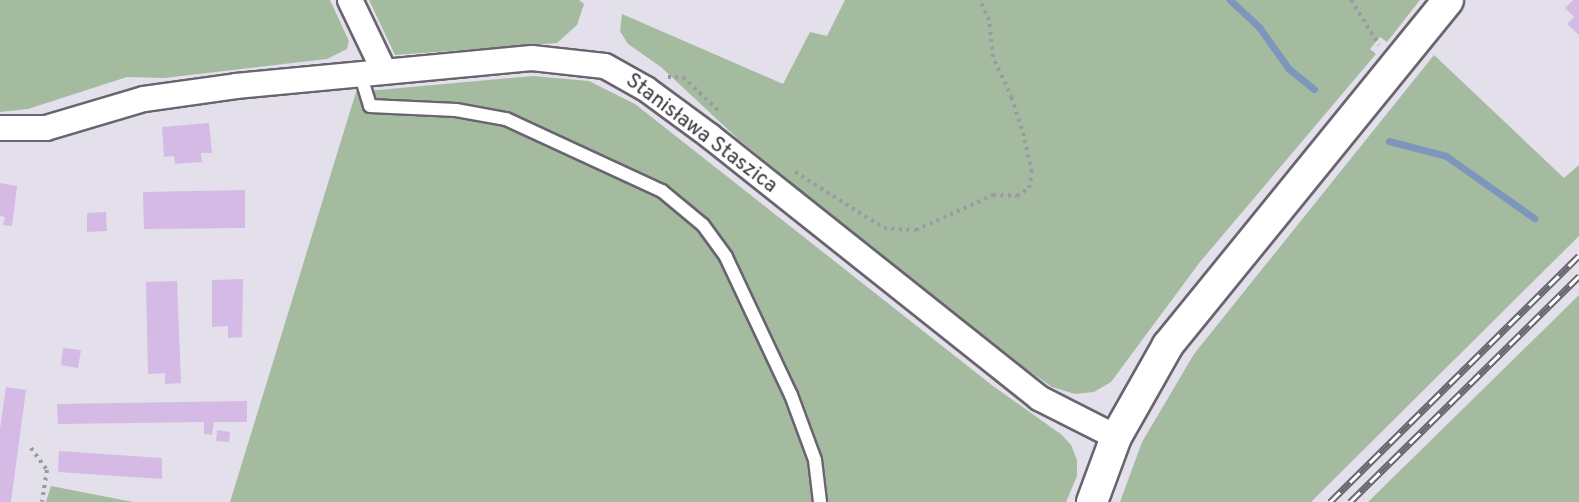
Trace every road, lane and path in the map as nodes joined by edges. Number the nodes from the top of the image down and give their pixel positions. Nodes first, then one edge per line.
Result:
1 (350, 0) edge
2 (980, 0) edge
3 (1351, 0) edge
4 (1448, 0) edge
5 (1391, 56) junction
6 (384, 71) junction
7 (360, 73) junction
8 (664, 76) dead end
9 (724, 116) dead end
10 (0, 128) edge
11 (792, 170) dead end
12 (1116, 437) junction
13 (31, 448) dead end
14 (42, 502) edge
15 (820, 502) edge
16 (1092, 502) edge

1 - 6 street
2 - 11 path
3 - 5 path
4 - 5 street
5 - 12 street
6 - 7 street, Stanisława Staszica
6 - 12 street, Stanisława Staszica
7 - 10 street, Stanisława Staszica
7 - 15 lane
8 - 9 path
12 - 16 street
13 - 14 path

